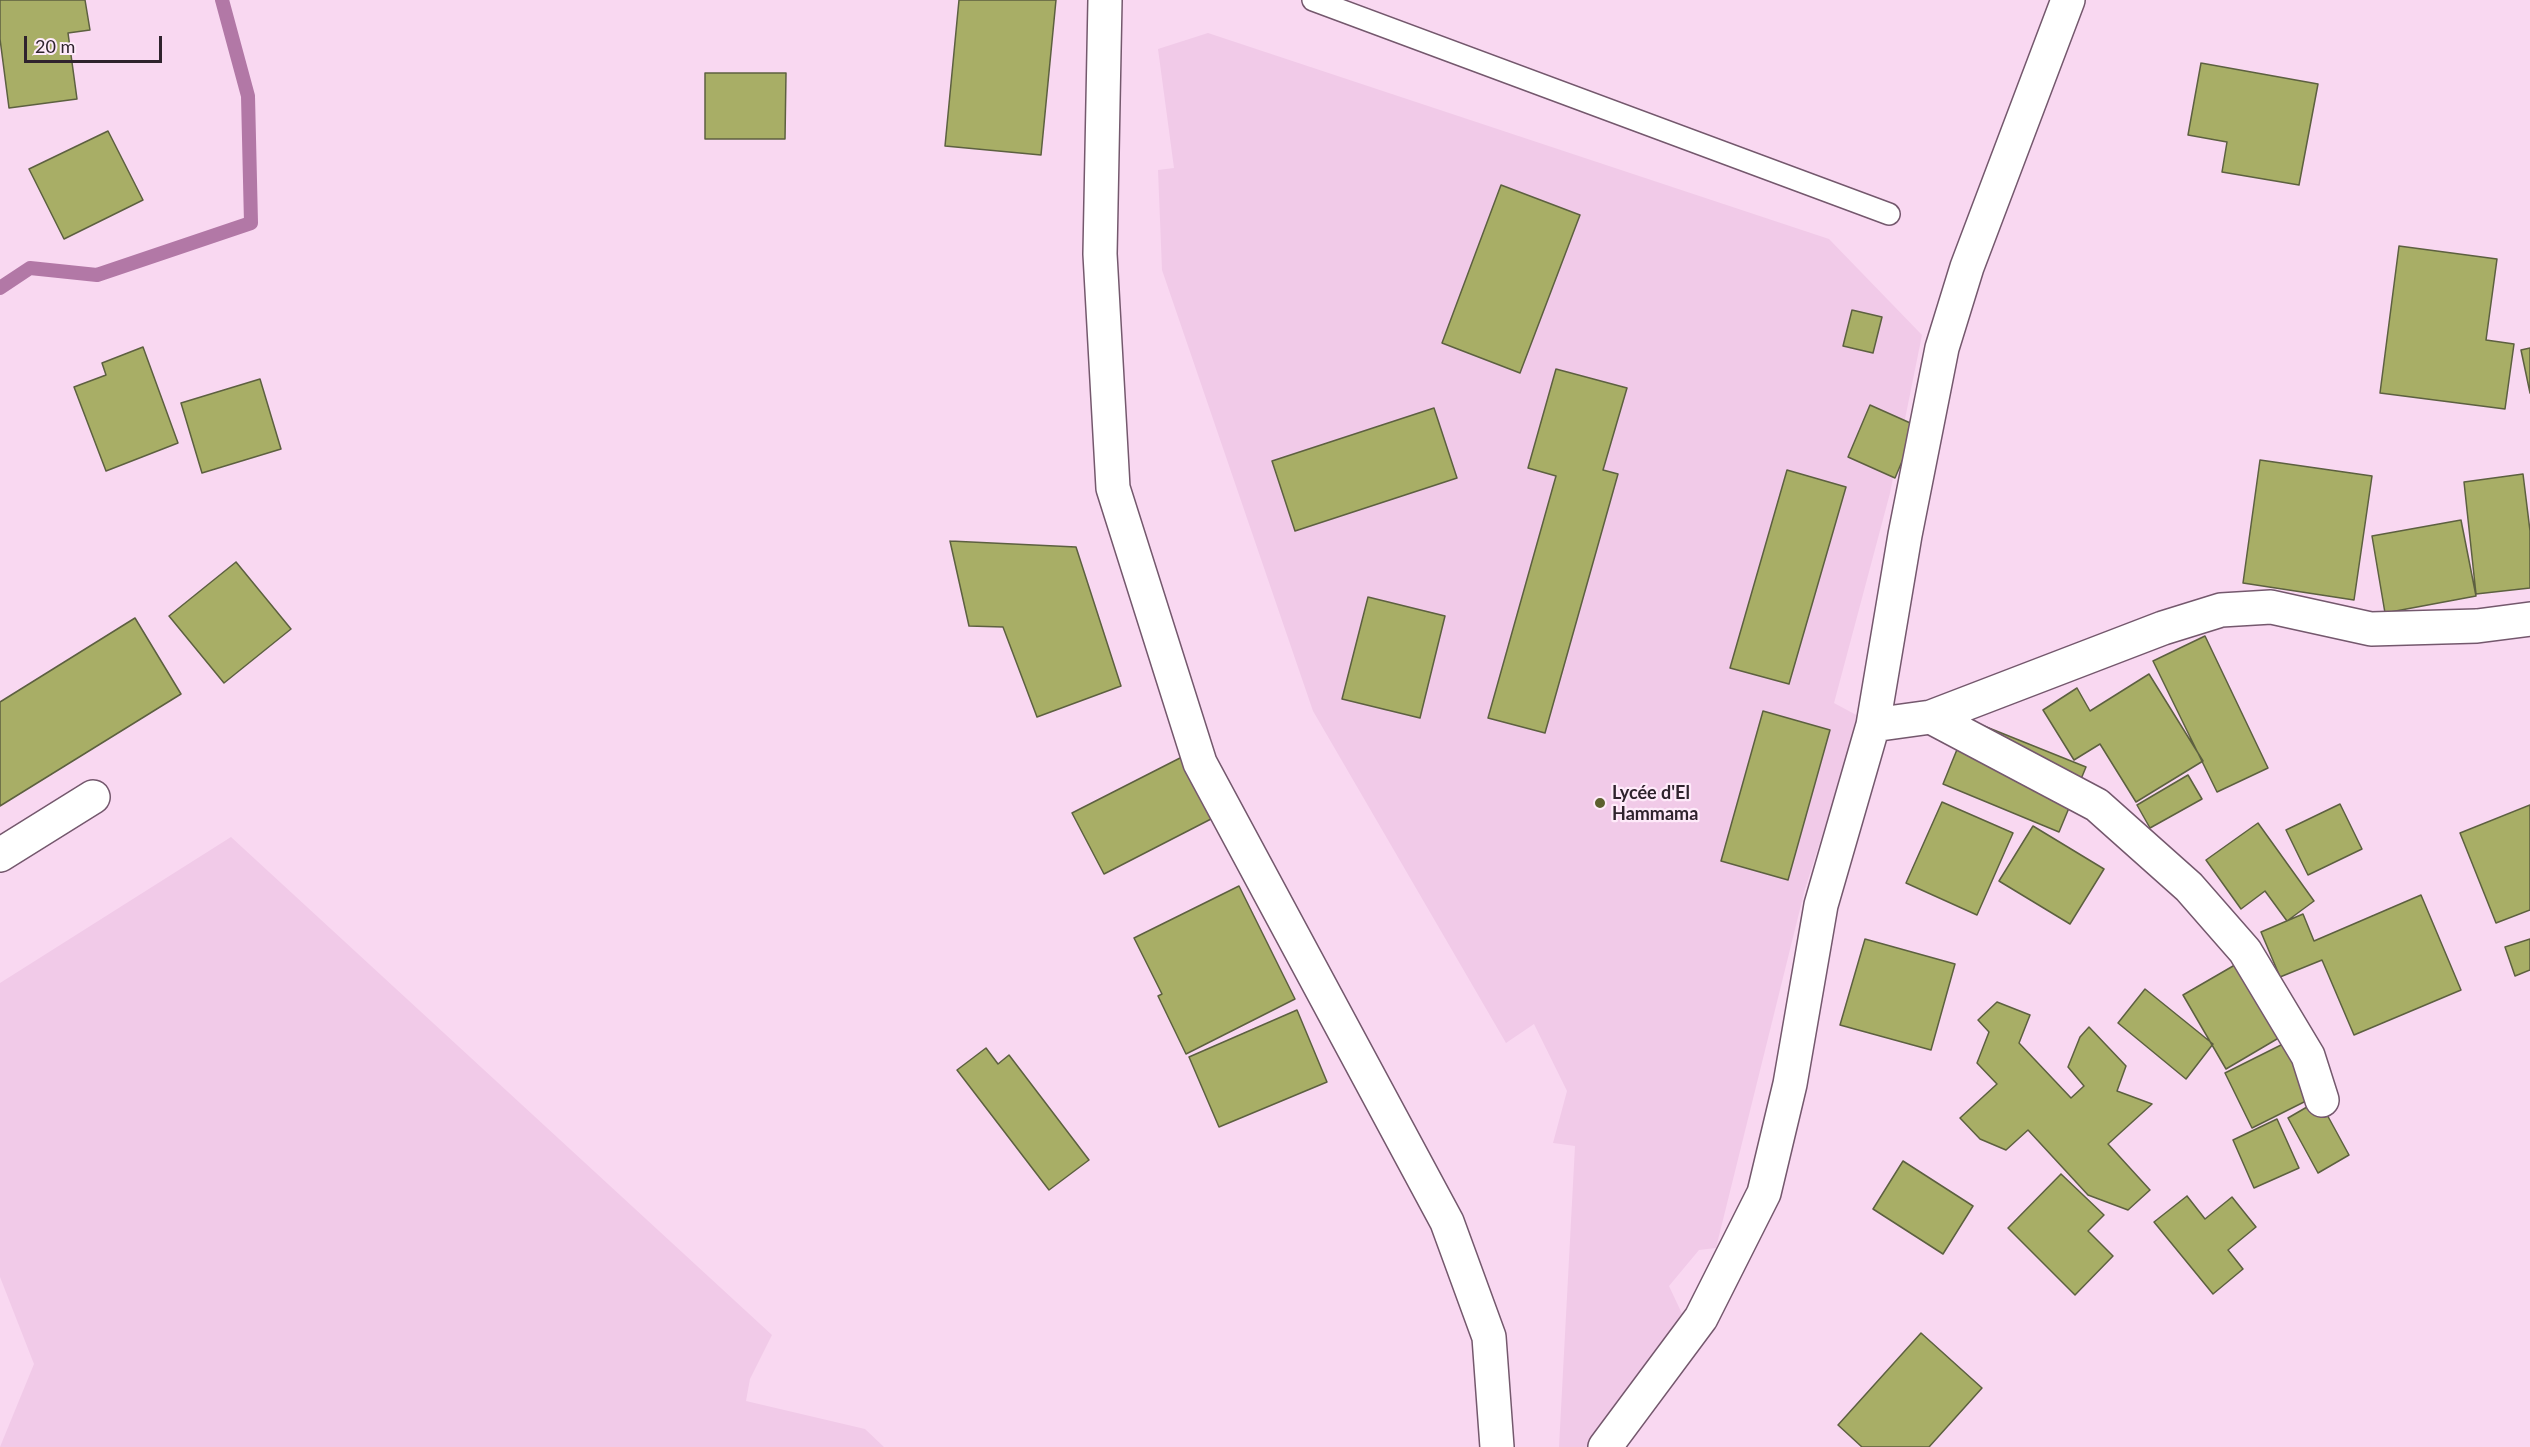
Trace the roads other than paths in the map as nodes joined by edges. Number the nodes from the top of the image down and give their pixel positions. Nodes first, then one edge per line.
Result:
1 (1105, 0) edge
2 (1313, 0) edge
3 (2068, 0) edge
4 (1889, 213) dead end
5 (2530, 619) edge
6 (1931, 717) junction
7 (1873, 725) junction
8 (93, 797) dead end
9 (0, 855) edge
10 (2322, 1100) dead end
11 (1497, 1447) edge
12 (1605, 1447) edge

1 - 11 street
2 - 4 lane
3 - 7 street
5 - 6 street
6 - 7 street
6 - 10 street
7 - 12 street
8 - 9 street

